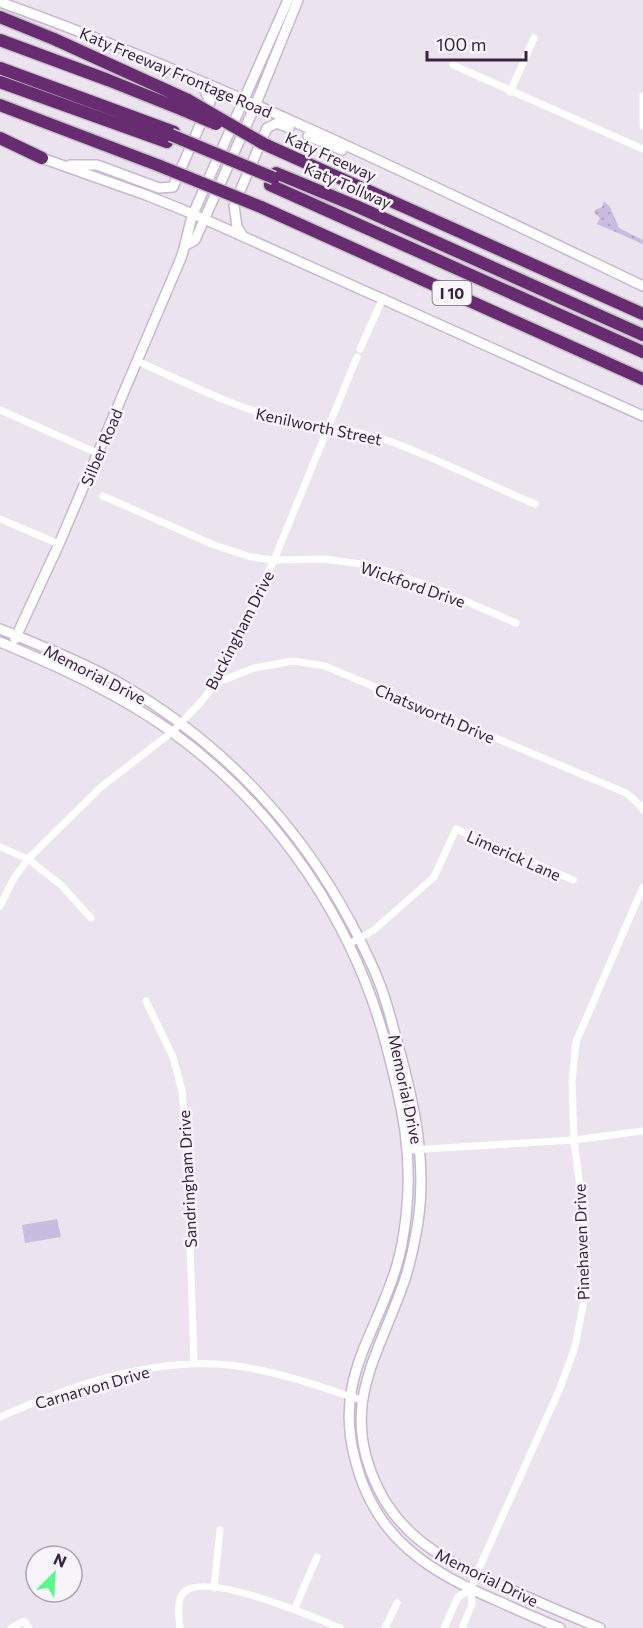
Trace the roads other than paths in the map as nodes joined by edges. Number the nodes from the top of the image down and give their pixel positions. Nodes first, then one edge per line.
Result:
1 (288, 0) edge
2 (298, 0) edge
3 (0, 2) edge
4 (0, 17) edge
5 (534, 38) dead end
6 (0, 40) edge
7 (453, 65) dead end
8 (0, 68) edge
9 (0, 82) edge
10 (201, 82) junction
11 (510, 92) junction
12 (643, 96) edge
13 (243, 101) junction
14 (0, 105) edge
15 (186, 105) junction
16 (255, 106) junction
17 (643, 126) edge
18 (170, 136) junction
19 (0, 138) edge
20 (0, 144) edge
21 (643, 149) edge
22 (42, 158) junction
23 (62, 165) junction
24 (390, 166) junction
25 (273, 178) junction
26 (193, 214) junction
27 (204, 219) junction
28 (243, 236) junction
29 (186, 244) junction
30 (643, 286) edge
31 (383, 298) junction
32 (643, 314) edge
33 (643, 335) edge
34 (643, 344) edge
35 (643, 352) edge
36 (137, 361) junction
37 (643, 379) edge
38 (0, 410) edge
39 (643, 416) edge
40 (327, 429) junction
41 (97, 453) junction
42 (103, 496) dead end
43 (535, 504) dead end
44 (0, 519) edge
45 (59, 544) junction
46 (274, 560) junction
47 (516, 623) dead end
48 (0, 629) edge
49 (16, 636) junction
50 (0, 642) edge
51 (12, 647) junction
52 (216, 683) junction
53 (181, 723) junction
54 (172, 732) junction
55 (643, 810) edge
56 (286, 822) junction
57 (276, 830) junction
58 (0, 847) edge
59 (28, 860) junction
60 (573, 880) dead end
61 (643, 886) edge
62 (0, 906) edge
63 (91, 918) dead end
64 (359, 939) junction
65 (349, 944) junction
66 (146, 1001) dead end
67 (643, 1131) edge
68 (574, 1140) junction
69 (409, 1150) junction
70 (420, 1151) junction
71 (401, 1247) junction
72 (413, 1249) junction
73 (194, 1363) junction
74 (350, 1396) junction
75 (361, 1400) junction
76 (0, 1417) edge
77 (220, 1530) dead end
78 (317, 1557) dead end
79 (476, 1575) junction
80 (213, 1588) junction
81 (471, 1589) junction
82 (397, 1602) dead end
83 (295, 1608) junction
84 (11, 1628) edge
85 (29, 1628) edge
86 (180, 1628) edge
87 (340, 1628) edge
88 (385, 1628) edge
89 (444, 1628) edge
90 (462, 1628) edge
91 (560, 1628) edge
92 (600, 1628) edge

1 - 13 main road, Silber Road
2 - 16 main road, Silber Road
3 - 10 main road, Katy Freeway Frontage Road
4 - 15 highway
5 - 11 street
6 - 15 highway
7 - 11 street
8 - 18 highway
9 - 18 highway
10 - 13 main road, Katy Freeway Frontage Road
10 - 23 main road
11 - 21 street
12 - 17 street
13 - 16 main road, Katy Freeway Frontage Road
13 - 26 main road, Silber Road
14 - 37 highway, I 10, bridge
15 - 32 highway, Katy Freeway, bridge
16 - 24 main road, Katy Freeway Frontage Road
16 - 27 main road, Silber Road
18 - 25 highway
19 - 22 highway
20 - 22 main road
22 - 23 main road
23 - 26 main road
24 - 28 main road
24 - 30 main road, Katy Freeway Frontage Road
25 - 33 highway, Katy Tollway
25 - 34 highway
25 - 35 highway
26 - 27 main road
26 - 29 main road, Silber Road
27 - 28 main road
27 - 29 main road, Silber Road
28 - 31 main road
29 - 36 main road, Silber Road
31 - 39 main road
31 - 40 street, Buckingham Drive
36 - 40 street, Kenilworth Street
36 - 41 main road, Silber Road
38 - 41 street
40 - 43 street, Kenilworth Street
40 - 46 street, Buckingham Drive
41 - 45 main road, Silber Road
42 - 46 street, Wickford Drive
44 - 45 street
45 - 49 main road, Silber Road
46 - 47 street, Wickford Drive
46 - 52 street, Buckingham Drive
48 - 49 main road, Memorial Drive
49 - 51 main road, Silber Road
49 - 53 main road, Memorial Drive
50 - 51 main road, Memorial Drive
51 - 54 main road, Memorial Drive
52 - 53 street, Buckingham Drive
52 - 55 street, Chatsworth Drive
53 - 54 street, Buckingham Drive
53 - 56 main road, Memorial Drive
54 - 57 main road, Memorial Drive
54 - 59 street, Buckingham Drive
56 - 57 main road
56 - 64 main road, Memorial Drive
57 - 65 main road, Memorial Drive
58 - 59 street
59 - 62 street, Buckingham Drive
59 - 63 street
60 - 64 street, Limerick Lane
61 - 68 street, Pinehaven Drive
64 - 65 street
64 - 70 main road, Memorial Drive
65 - 69 main road, Memorial Drive
66 - 73 street, Sandringham Drive
67 - 68 street
68 - 70 street
68 - 79 street, Pinehaven Drive
69 - 70 street
69 - 71 main road, Memorial Drive
70 - 72 main road, Memorial Drive
71 - 72 main road
71 - 74 main road, Memorial Drive
72 - 75 main road, Memorial Drive
73 - 74 street, Carnarvon Drive
73 - 76 street, Carnarvon Drive
74 - 75 street, Carnarvon Drive
74 - 81 main road, Memorial Drive
75 - 79 main road, Memorial Drive
77 - 80 street
78 - 83 street
79 - 81 street, Pinehaven Drive
79 - 92 main road, Memorial Drive
80 - 83 street
80 - 86 street
81 - 89 street
81 - 90 street
81 - 91 main road, Memorial Drive
82 - 88 street
83 - 87 street
84 - 85 street

